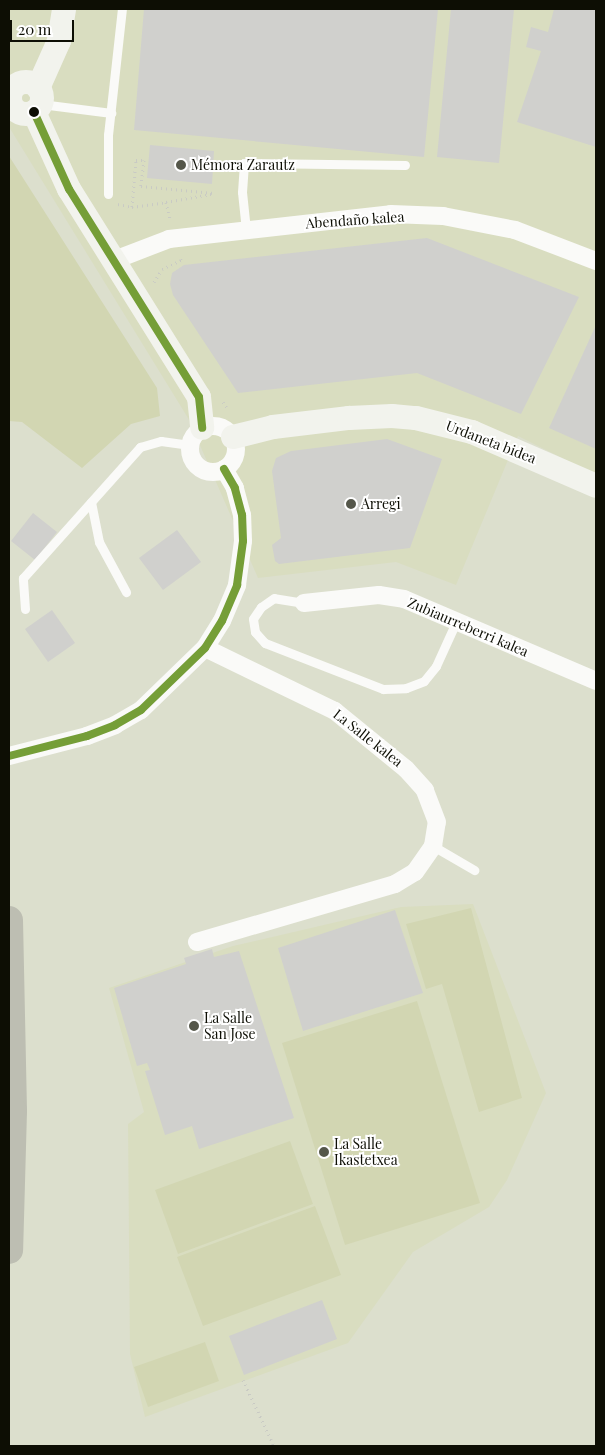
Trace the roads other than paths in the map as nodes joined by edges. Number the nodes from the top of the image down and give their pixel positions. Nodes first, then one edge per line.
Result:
1 (64, 9) edge
2 (122, 9) edge
3 (10, 90) edge
4 (38, 101) junction
5 (111, 113) junction
6 (405, 165) dead end
7 (108, 194) road end
8 (246, 230) junction
9 (112, 261) junction
10 (596, 262) edge
11 (196, 437) junction
12 (233, 437) junction
13 (224, 469) junction
14 (596, 486) edge
15 (91, 502) junction
16 (126, 592) dead end
17 (304, 603) joint
18 (25, 609) dead end
19 (456, 622) junction
20 (206, 648) junction
21 (596, 681) edge
22 (9, 756) edge
23 (433, 846) junction
24 (474, 870) dead end
25 (9, 920) edge
26 (197, 942) dead end
27 (9, 1250) edge

1 - 4 street
2 - 5 lane
3 - 4 street
4 - 5 lane
4 - 9 street
5 - 7 lane
6 - 8 lane
8 - 9 street, Abendaño kalea
8 - 10 street, Abendaño kalea
9 - 11 street
11 - 12 street
11 - 13 street
11 - 15 lane
12 - 13 street
12 - 14 street, Urdaneta bidea
13 - 20 street
15 - 16 lane
15 - 18 lane
17 - 19 street, Zubiaurreberri kalea
17 - 19 lane
19 - 21 street, Zubiaurreberri kalea
20 - 22 street
20 - 23 street, La Salle kalea
23 - 24 lane
23 - 26 street, La Salle kalea
25 - 27 highway

